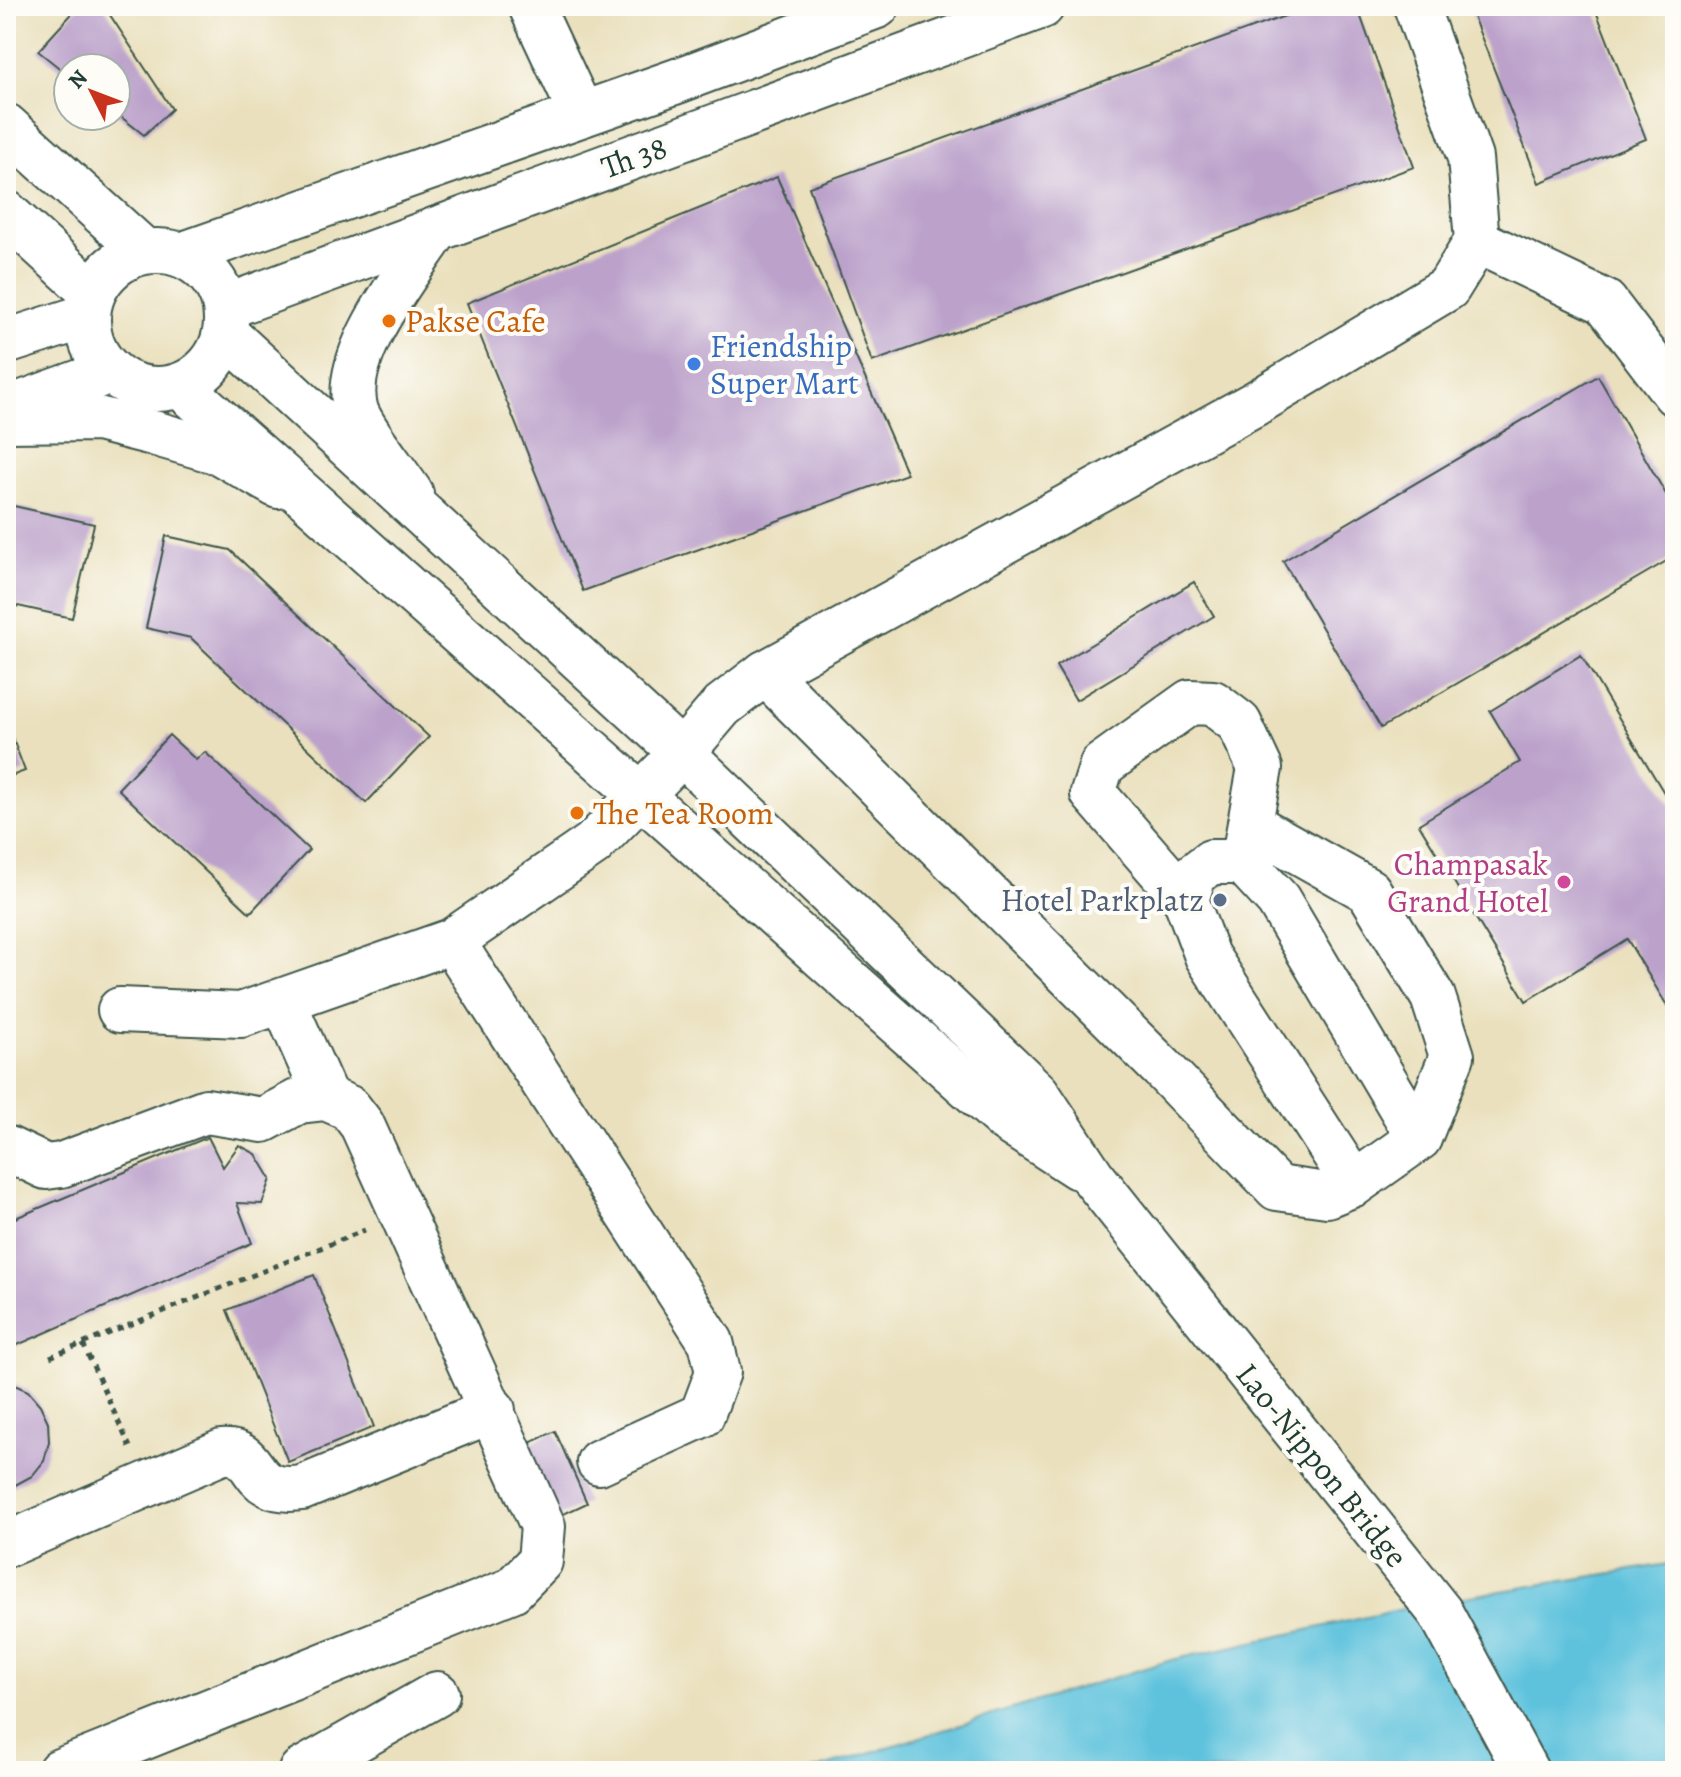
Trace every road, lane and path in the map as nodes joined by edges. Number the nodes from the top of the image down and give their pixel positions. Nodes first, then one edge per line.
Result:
1 (531, 6) edge
2 (877, 6) edge
3 (1042, 6) edge
4 (1416, 6) edge
5 (677, 81) junction
6 (581, 113) junction
7 (6, 126) edge
8 (700, 133) junction
9 (6, 213) edge
10 (437, 229) junction
11 (1477, 241) junction
12 (164, 253) junction
13 (89, 304) junction
14 (226, 321) junction
15 (6, 342) edge
16 (108, 372) junction
17 (182, 387) junction
18 (1675, 394) edge
19 (6, 409) edge
20 (6, 420) edge
21 (324, 513) junction
22 (427, 519) junction
23 (765, 673) junction
24 (682, 753) junction
25 (639, 794) junction
26 (1246, 843) junction
27 (1186, 900) junction
28 (452, 941) junction
29 (284, 1003) junction
30 (120, 1010) dead end
31 (326, 1098) junction
32 (1419, 1138) junction
33 (6, 1148) edge
34 (1092, 1176) junction
35 (1354, 1184) junction
36 (403, 1215) junction
37 (83, 1344) junction
38 (50, 1357) dead end
39 (493, 1410) junction
40 (599, 1462) dead end
41 (148, 1484) junction
42 (6, 1545) edge
43 (437, 1694) dead end
44 (60, 1771) edge
45 (301, 1771) edge
46 (1526, 1771) edge

1 - 6 main road
2 - 5 main road, Th 38
3 - 8 main road, Th 38
4 - 11 main road
5 - 6 main road, Th 38
5 - 8 main road
6 - 12 main road, Th 38
7 - 12 main road
8 - 10 main road, Th 38
9 - 13 main road
10 - 14 main road, Th 38
10 - 22 main road
11 - 18 main road
11 - 23 main road
12 - 13 main road
12 - 14 main road
13 - 15 main road
13 - 16 main road
14 - 17 main road
14 - 22 main road
16 - 17 main road
16 - 19 main road
17 - 21 main road
20 - 21 main road
21 - 25 main road
22 - 24 main road
23 - 24 main road
23 - 35 main road
24 - 25 main road
24 - 34 main road
25 - 28 main road
25 - 34 main road
26 - 27 main road
26 - 27 main road
26 - 32 main road
26 - 32 main road
27 - 35 main road
28 - 29 main road
28 - 40 main road
29 - 30 main road
29 - 31 main road
31 - 33 main road
31 - 36 main road
32 - 35 main road
34 - 46 main road, Lao-Nippon Bridge
36 - 37 path
36 - 39 main road
37 - 38 path
37 - 41 path
39 - 41 main road
39 - 44 main road
41 - 42 main road
43 - 45 main road

